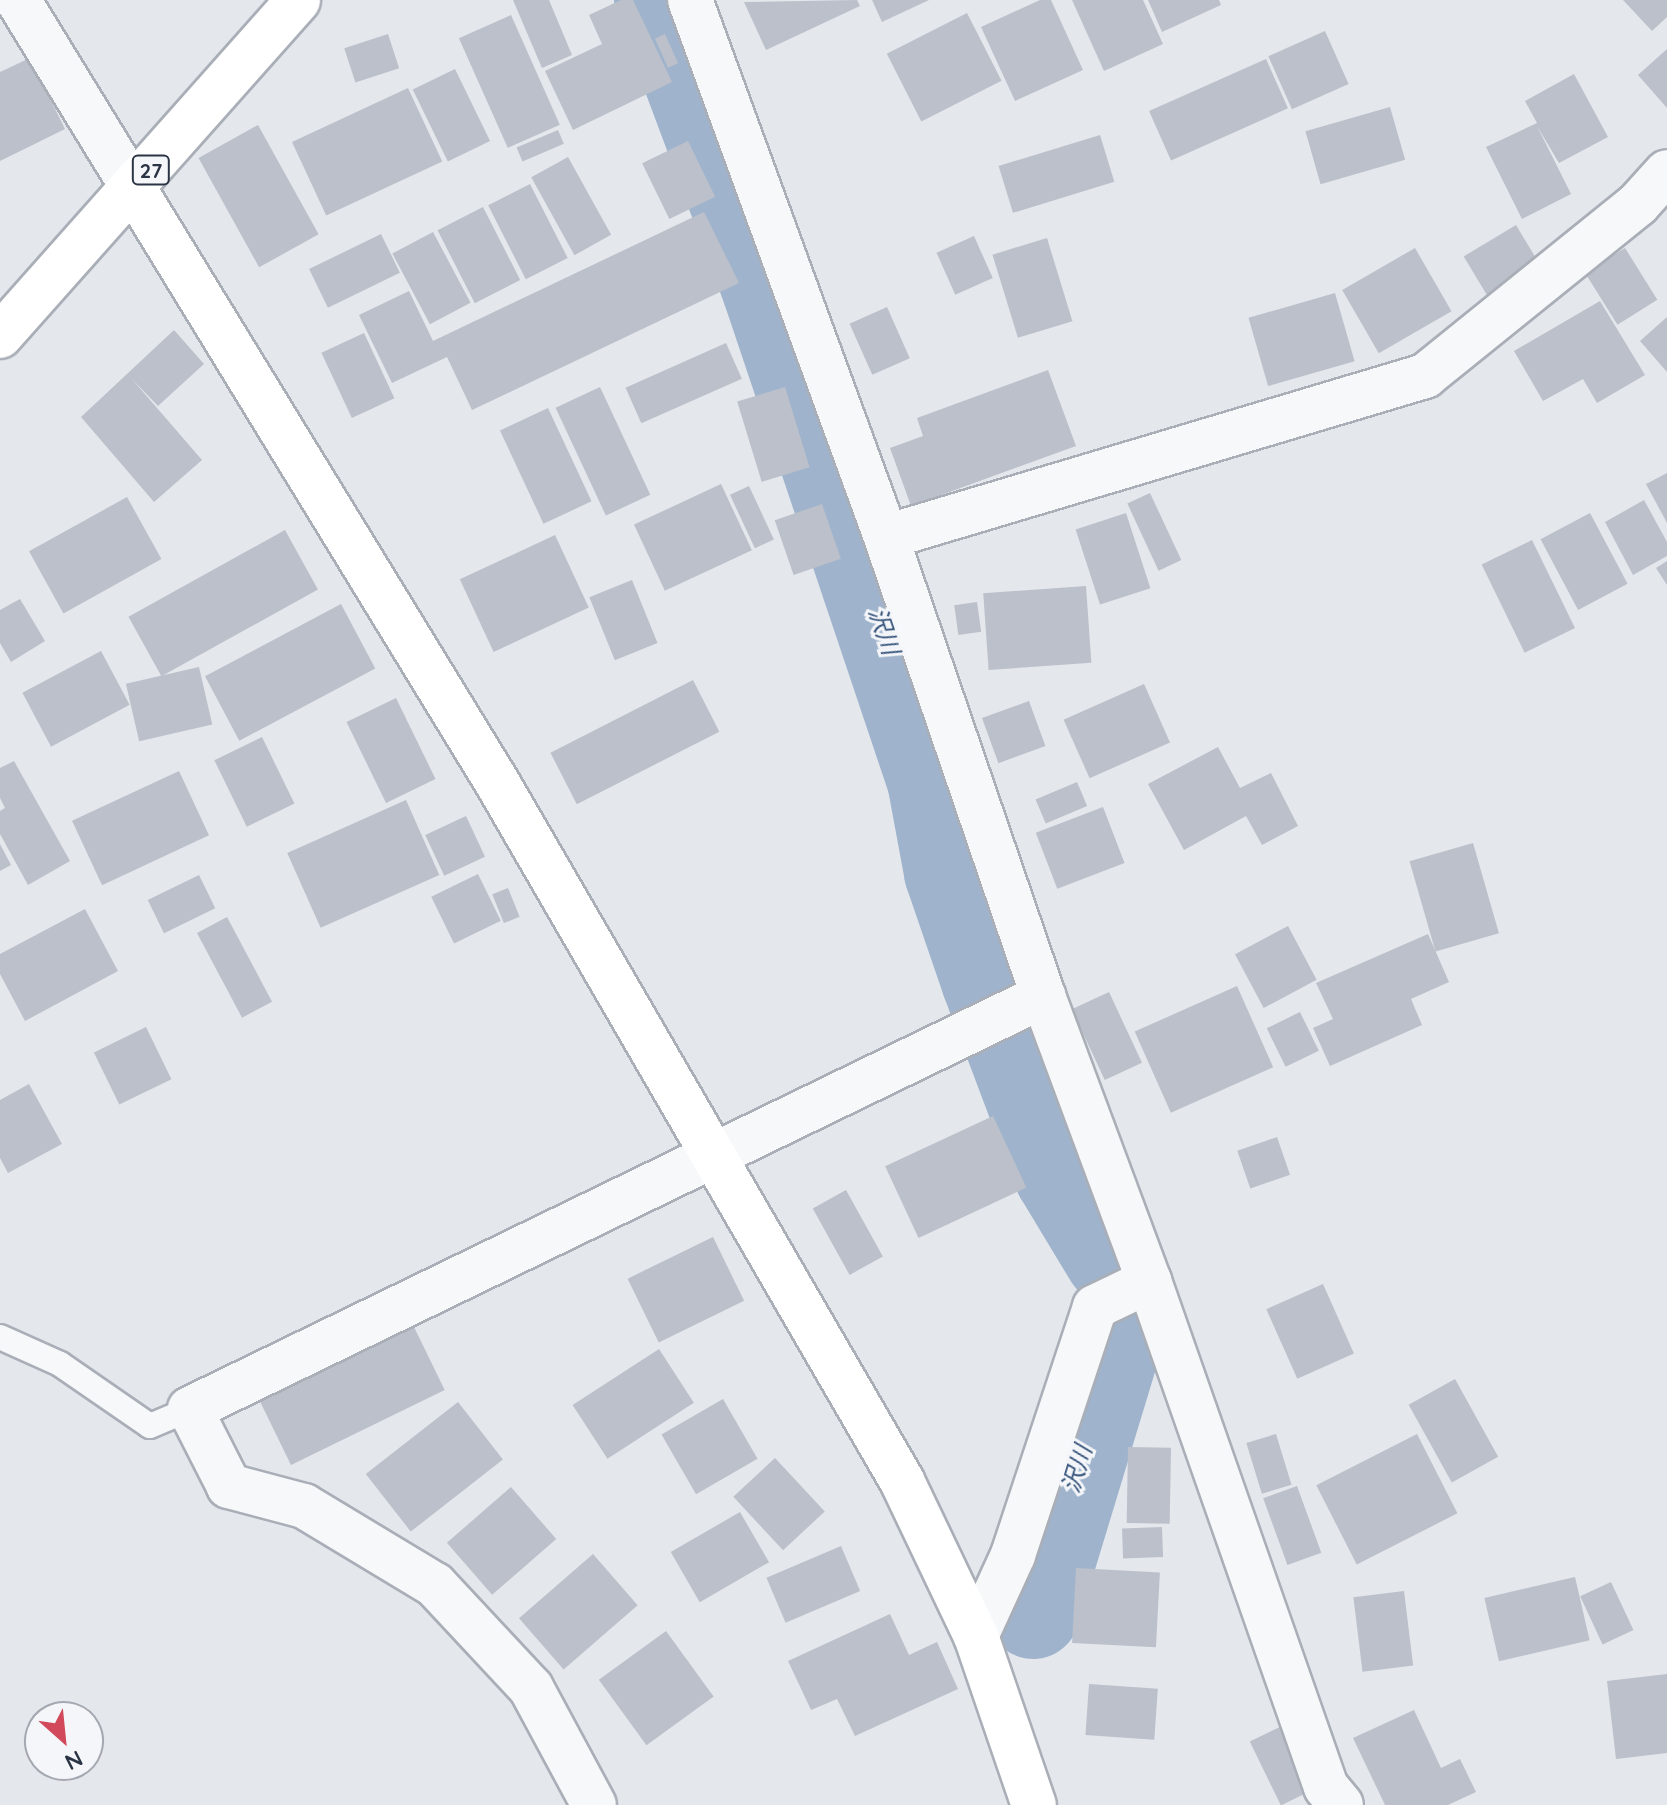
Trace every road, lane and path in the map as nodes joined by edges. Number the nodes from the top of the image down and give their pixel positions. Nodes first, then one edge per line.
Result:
1 (18, 0) edge
2 (298, 0) edge
3 (690, 0) edge
4 (1667, 172) edge
5 (134, 189) junction
6 (0, 336) edge
7 (886, 537) junction
8 (1043, 996) junction
9 (714, 1155) junction
10 (1149, 1281) junction
11 (0, 1337) edge
12 (190, 1409) junction
13 (976, 1636) junction
14 (594, 1805) edge
15 (1034, 1805) edge
16 (1341, 1805) edge

1 - 5 street
2 - 5 street, 27
3 - 7 street
4 - 7 street
5 - 6 street, 27
5 - 9 street
7 - 8 street
8 - 9 street
8 - 10 street
9 - 12 street
9 - 13 street
10 - 13 street
10 - 16 street
11 - 12 lane
12 - 14 street
13 - 15 street

